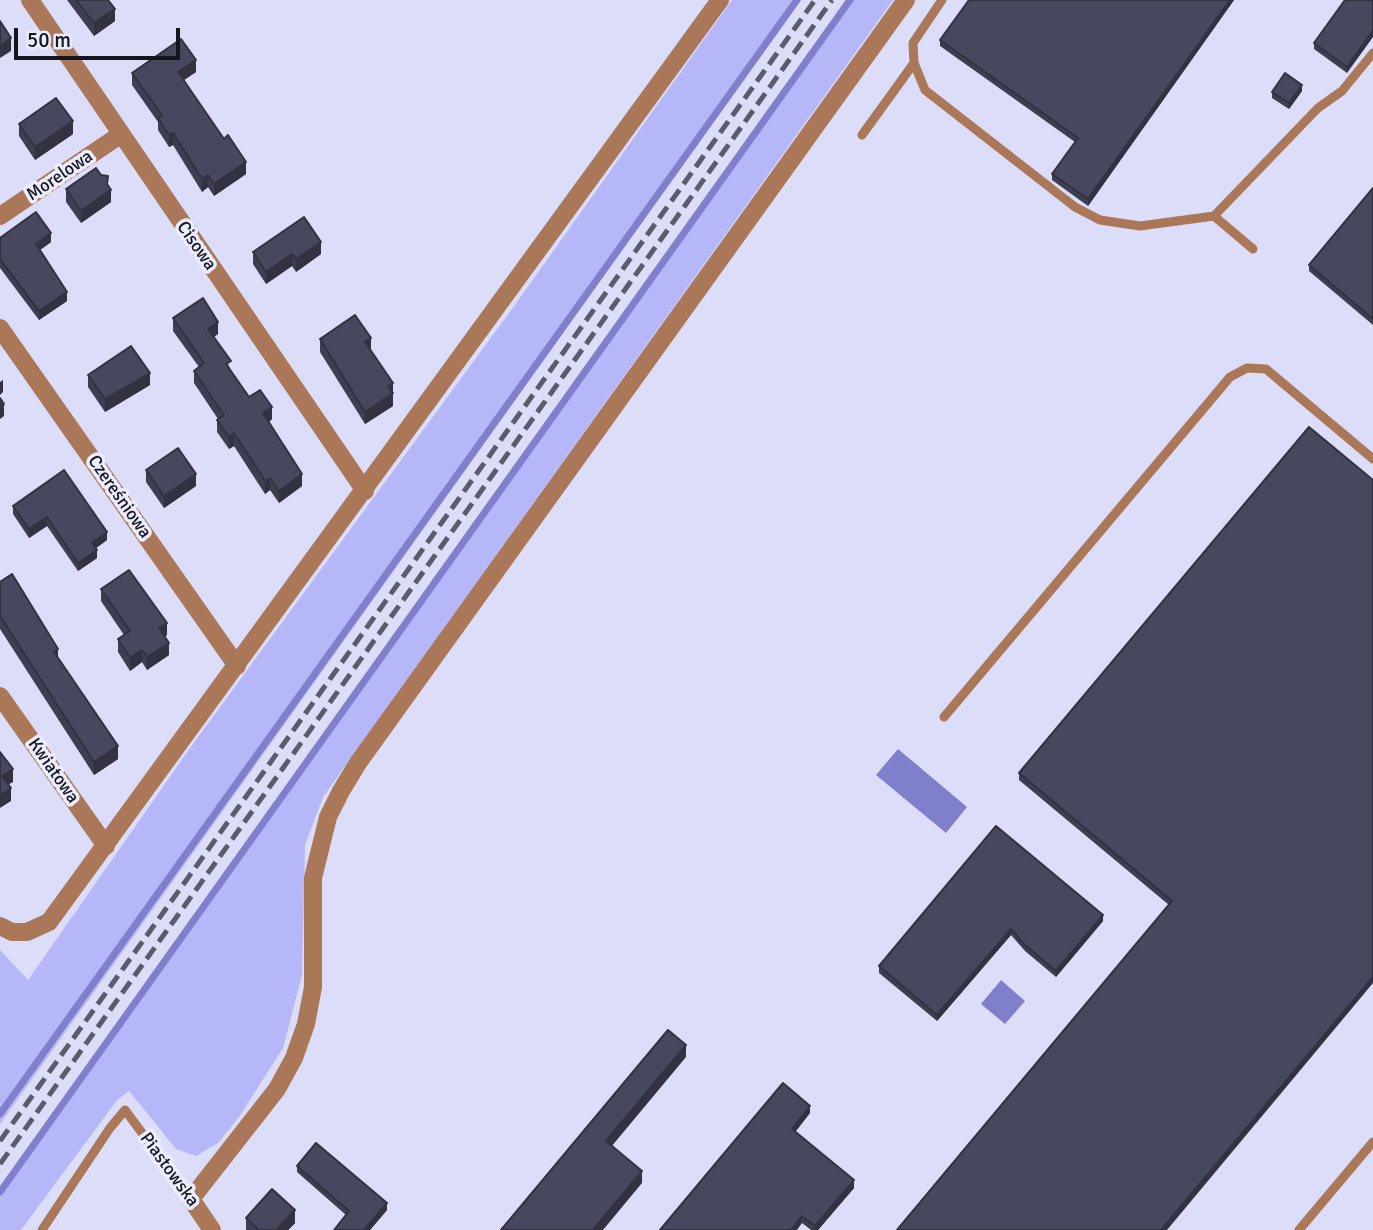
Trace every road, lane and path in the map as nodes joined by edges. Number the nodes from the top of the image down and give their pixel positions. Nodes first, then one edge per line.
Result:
1 (30, 0) edge
2 (720, 0) edge
3 (906, 0) edge
4 (942, 0) edge
5 (1373, 53) edge
6 (914, 64) junction
7 (120, 135) junction
8 (862, 135) dead end
9 (0, 216) edge
10 (1214, 216) junction
11 (1253, 249) dead end
12 (0, 328) edge
13 (1373, 459) edge
14 (365, 491) junction
15 (237, 666) junction
16 (0, 696) edge
17 (944, 717) dead end
18 (106, 846) junction
19 (6, 929) edge
20 (1373, 1142) edge
21 (191, 1199) junction
22 (42, 1230) edge
23 (212, 1230) edge
24 (1299, 1230) edge

1 - 7 street, Cisowa
2 - 14 street
3 - 21 street
4 - 6 lane
5 - 10 lane
6 - 8 lane
6 - 10 lane
7 - 9 street, Morelowa
7 - 14 street, Cisowa
10 - 11 lane
12 - 15 street, Czereśniowa
13 - 17 lane
14 - 15 street
15 - 18 street
16 - 18 street, Kwiatowa
18 - 19 street
20 - 24 lane
21 - 22 lane, Piastowska
21 - 23 street, Piastowska

